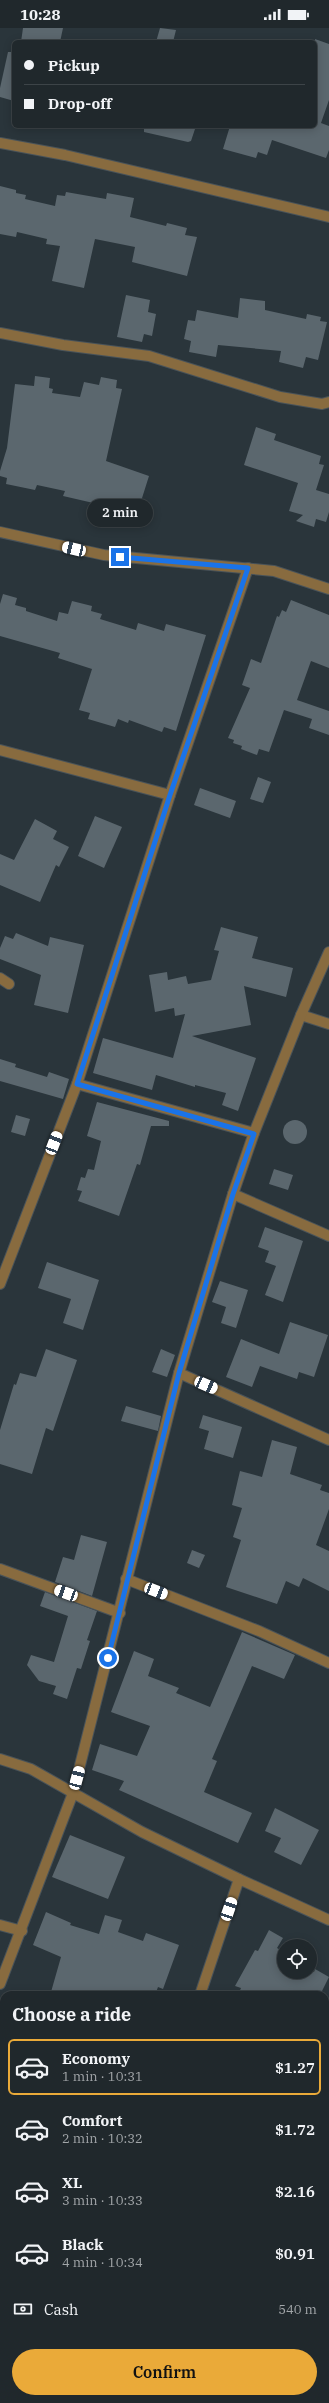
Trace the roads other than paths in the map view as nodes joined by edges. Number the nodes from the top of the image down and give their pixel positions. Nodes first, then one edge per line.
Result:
1 (0, 143) edge
2 (329, 217) edge
3 (0, 333) edge
4 (329, 402) edge
5 (0, 532) edge
6 (248, 568) junction
7 (329, 589) edge
8 (0, 750) edge
9 (170, 795) junction
10 (329, 952) edge
11 (0, 978) edge
12 (9, 984) dead end
13 (301, 1015) junction
14 (329, 1024) edge
15 (77, 1084) junction
16 (254, 1134) junction
17 (233, 1194) junction
18 (329, 1236) edge
19 (0, 1284) edge
20 (179, 1373) junction
21 (329, 1440) edge
22 (0, 1569) edge
23 (126, 1579) junction
24 (120, 1613) junction
25 (329, 1663) edge
26 (0, 1759) edge
27 (73, 1793) junction
28 (239, 1879) junction
29 (329, 1920) edge
30 (0, 1925) edge
31 (22, 1931) junction
32 (0, 1984) edge
33 (201, 1991) edge

1 - 2 street
3 - 4 street
5 - 6 street
6 - 7 street
6 - 9 street
8 - 9 street
9 - 15 street
10 - 13 street
11 - 12 street
13 - 14 street
13 - 16 street
15 - 16 street
15 - 19 street
16 - 17 street
17 - 18 street
17 - 20 street
20 - 21 street
20 - 23 street
22 - 24 street
23 - 24 street
23 - 25 street
24 - 27 street
26 - 27 street
27 - 28 street
27 - 31 street
28 - 29 street
28 - 33 street
30 - 31 street
31 - 32 street

